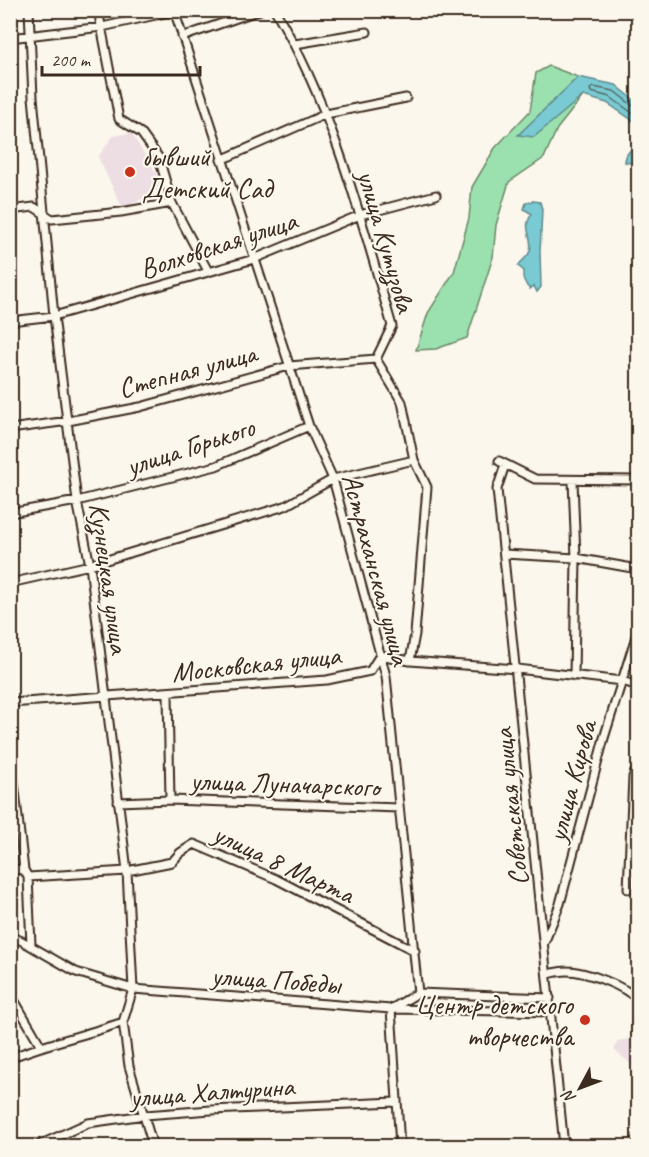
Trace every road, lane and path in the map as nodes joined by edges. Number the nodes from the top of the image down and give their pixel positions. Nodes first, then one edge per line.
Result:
1 (29, 10) edge
2 (98, 10) edge
3 (260, 10) edge
4 (275, 10) edge
5 (174, 11) edge
6 (102, 27) junction
7 (368, 32) dead end
8 (30, 37) junction
9 (182, 37) junction
10 (10, 38) edge
11 (295, 44) junction
12 (406, 98) dead end
13 (326, 114) junction
14 (222, 160) junction
15 (436, 195) dead end
16 (172, 203) junction
17 (10, 210) edge
18 (43, 213) junction
19 (360, 215) junction
20 (254, 259) junction
21 (208, 271) junction
22 (54, 316) junction
23 (10, 321) edge
24 (376, 359) junction
25 (289, 366) junction
26 (68, 421) junction
27 (309, 426) junction
28 (10, 429) edge
29 (414, 460) junction
30 (333, 479) junction
31 (573, 480) junction
32 (639, 480) edge
33 (77, 501) junction
34 (10, 513) edge
35 (504, 554) junction
36 (576, 558) junction
37 (90, 565) junction
38 (639, 569) edge
39 (10, 583) edge
40 (639, 630) edge
41 (380, 655) junction
42 (410, 661) junction
43 (517, 669) junction
44 (574, 676) junction
45 (622, 681) junction
46 (639, 686) edge
47 (168, 693) junction
48 (105, 697) junction
49 (10, 704) edge
50 (10, 747) edge
51 (639, 764) edge
52 (170, 800) junction
53 (118, 802) junction
54 (399, 808) junction
55 (10, 869) edge
56 (24, 870) junction
57 (127, 871) junction
58 (28, 878) junction
59 (628, 889) dead end
60 (10, 936) edge
61 (544, 944) junction
62 (31, 945) junction
63 (415, 951) junction
64 (547, 974) junction
65 (133, 989) junction
66 (10, 993) edge
67 (418, 993) junction
68 (549, 998) junction
69 (639, 999) edge
70 (391, 1009) junction
71 (551, 1012) junction
72 (123, 1022) junction
73 (41, 1046) junction
74 (10, 1058) edge
75 (396, 1102) junction
76 (145, 1115) junction
77 (639, 1142) edge
78 (564, 1145) edge
79 (37, 1146) edge
80 (153, 1146) edge
81 (400, 1146) edge
82 (555, 1146) edge
83 (635, 1146) edge

1 - 8 street, Кузнецкая улица
2 - 6 street
3 - 9 street
4 - 11 street, улица Кутузова
5 - 6 street
5 - 9 street, Астраханская улица
6 - 8 street
6 - 16 street
7 - 11 street
8 - 10 street
8 - 18 street, Кузнецкая улица
9 - 14 street, Астраханская улица
11 - 13 street, улица Кутузова
12 - 13 street
13 - 14 street
13 - 19 street, улица Кутузова
14 - 20 street, Астраханская улица
15 - 19 street, Волховская улица
16 - 18 street
16 - 21 street
17 - 18 street
18 - 22 street, Кузнецкая улица
19 - 20 street, Волховская улица
19 - 24 street, улица Кутузова
20 - 21 street, Волховская улица
20 - 25 street, Астраханская улица
21 - 22 street, Волховская улица
22 - 23 street, Волховская улица
22 - 26 street, Кузнецкая улица
24 - 25 street, Степная улица
24 - 29 street
25 - 26 street, Степная улица
25 - 27 street, Астраханская улица
26 - 28 street, Степная улица
26 - 33 street, Кузнецкая улица
27 - 30 street, Астраханская улица
27 - 33 street, улица Горького
29 - 30 street
29 - 42 street
30 - 37 street
30 - 41 street, Астраханская улица
31 - 32 street
31 - 35 street, Советская улица
31 - 36 street
33 - 34 street, улица Горького
33 - 37 street, Кузнецкая улица
35 - 36 street
35 - 43 street, Советская улица
36 - 38 street
36 - 44 street
37 - 39 street
37 - 48 street, Кузнецкая улица
40 - 45 street, улица Кирова
41 - 42 street, Московская улица
41 - 47 street, Московская улица
41 - 54 street, Астраханская улица
42 - 43 street, Московская улица
43 - 44 street, Московская улица
43 - 61 street, Советская улица
44 - 45 street, Московская улица
45 - 46 street, Московская улица
45 - 61 street, улица Кирова
47 - 48 street, Московская улица
47 - 52 street, улица Луначарского
48 - 49 street, Московская улица
48 - 53 street, Кузнецкая улица
50 - 56 street
51 - 59 street
52 - 53 street, улица Луначарского
52 - 54 street, улица Луначарского
53 - 57 street, Кузнецкая улица
54 - 63 street, Астраханская улица
55 - 56 street
56 - 58 street
57 - 58 street, улица 8 Марта
57 - 63 street, улица 8 Марта
57 - 65 street, Кузнецкая улица
58 - 62 street
60 - 62 street, улица Победы
61 - 64 street, Советская улица
62 - 65 street, улица Победы
63 - 67 street, Астраханская улица
64 - 68 street, Советская улица
64 - 69 street
65 - 70 street, улица Победы
65 - 72 street, Кузнецкая улица
66 - 73 street
67 - 68 street
67 - 70 street
68 - 71 street, Советская улица
70 - 71 street, улица Победы
70 - 75 street
71 - 78 street, Советская улица
72 - 73 street
72 - 76 street, Кузнецкая улица
73 - 74 street
75 - 76 street, улица Халтурина
75 - 81 street
76 - 79 street, улица Халтурина
76 - 80 street, Кузнецкая улица
77 - 83 street
78 - 82 street

